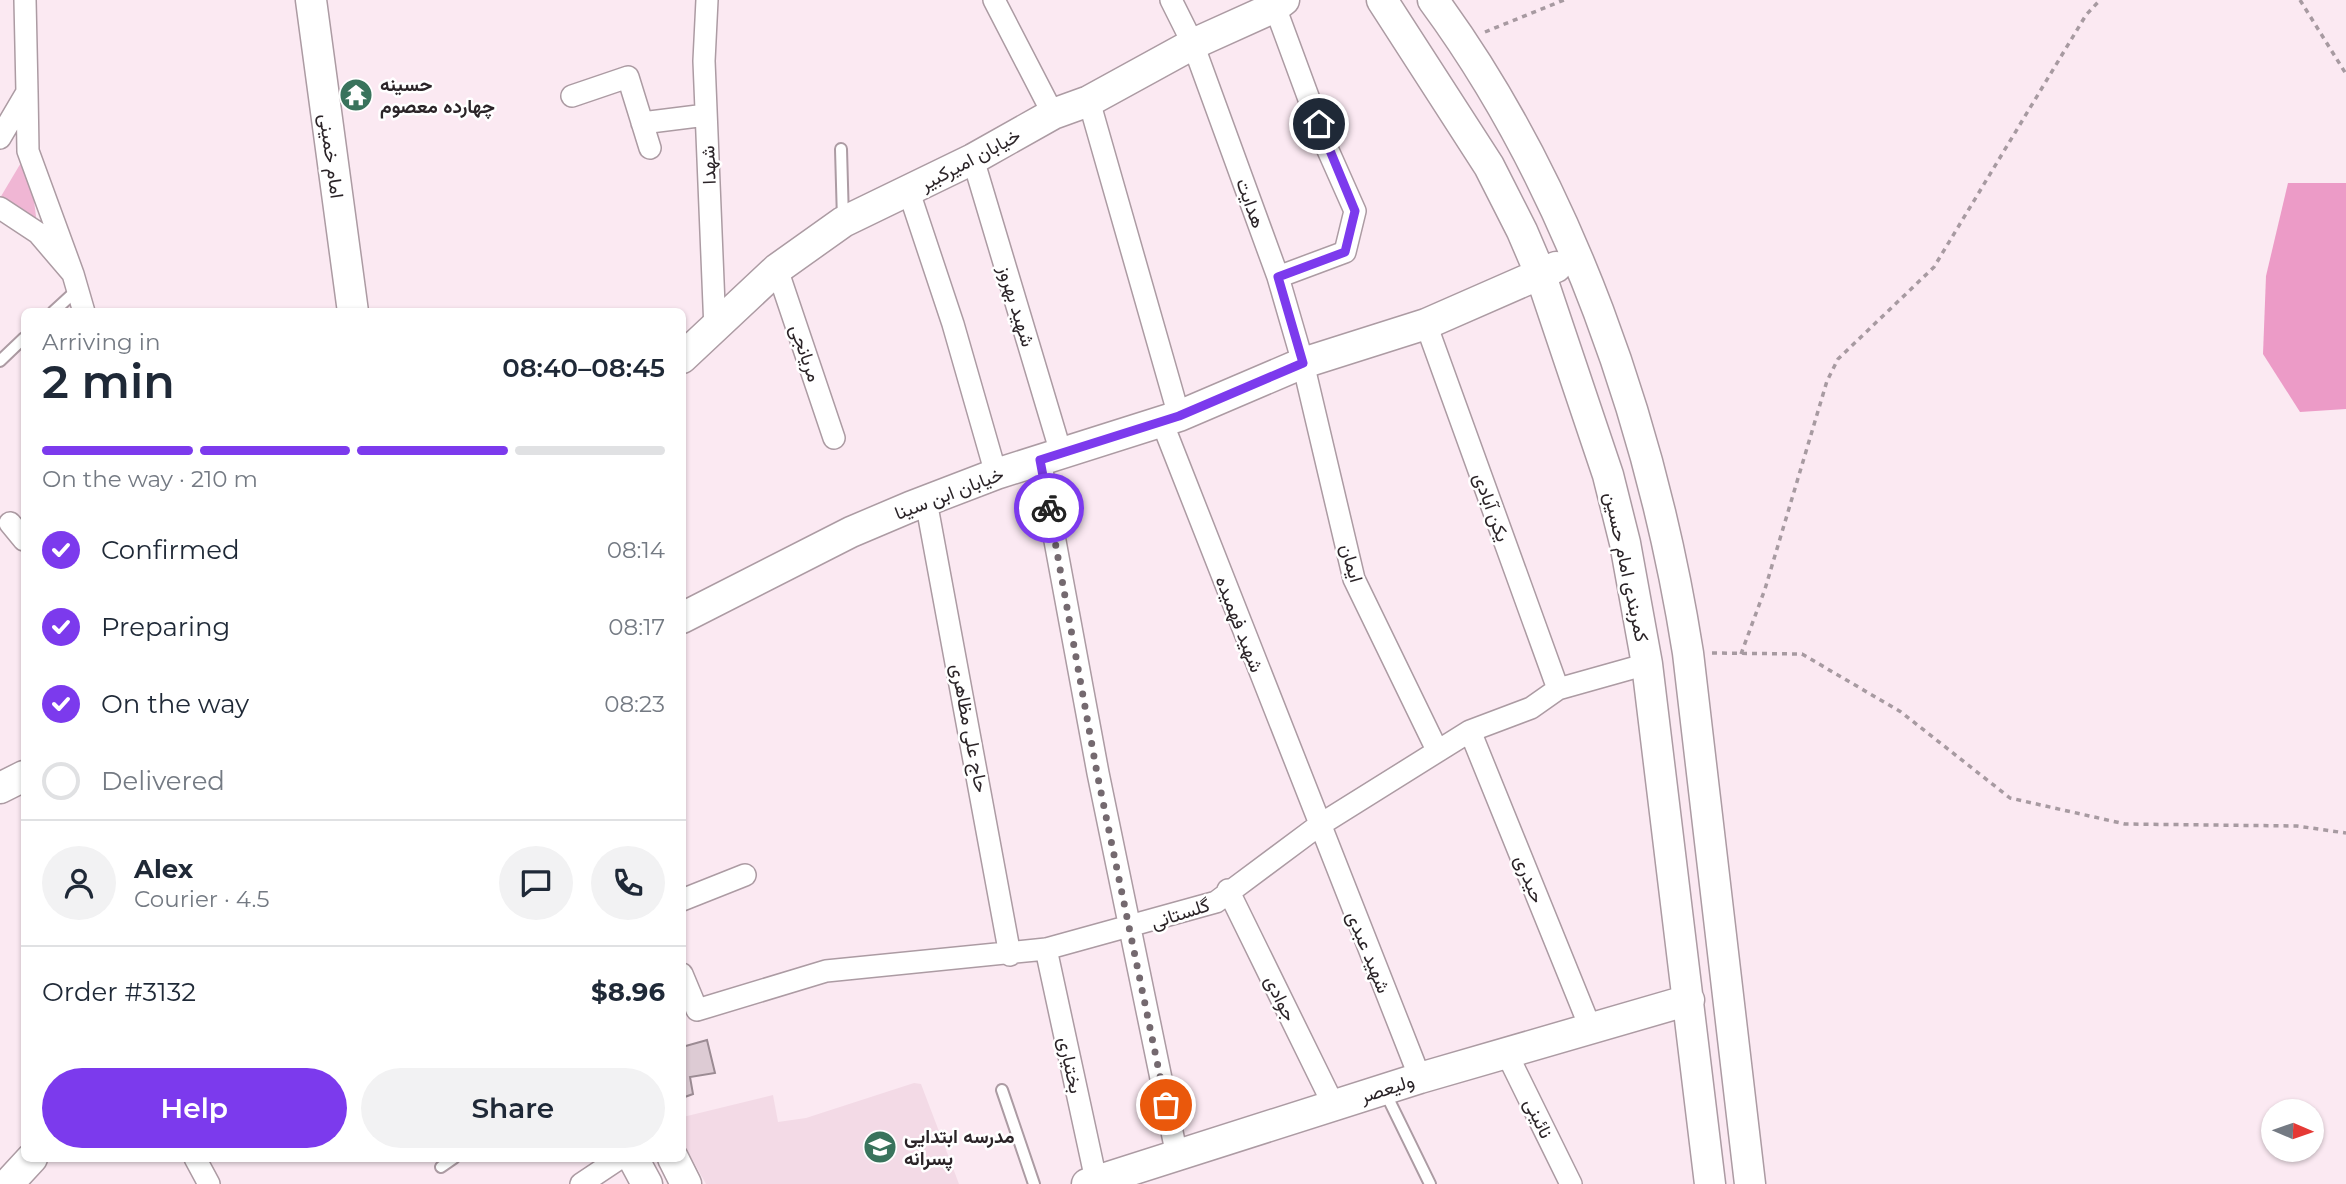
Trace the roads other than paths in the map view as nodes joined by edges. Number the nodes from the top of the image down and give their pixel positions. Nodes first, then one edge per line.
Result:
1 (25, 0) edge
2 (311, 0) edge
3 (707, 0) edge
4 (994, 0) edge
5 (1171, 0) edge
6 (1382, 0) edge
7 (1433, 0) edge
8 (1280, 4) edge
9 (1194, 44) junction
10 (27, 92) junction
11 (572, 96) dead end
12 (1089, 101) junction
13 (1053, 114) junction
14 (706, 115) junction
15 (642, 123) junction
16 (0, 138) edge
17 (650, 148) dead end
18 (841, 149) dead end
19 (973, 159) junction
20 (909, 192) junction
21 (0, 208) edge
22 (843, 222) junction
23 (1576, 259) junction
24 (776, 268) junction
25 (1540, 273) junction
26 (1278, 277) junction
27 (75, 282) junction
28 (56, 308) edge
29 (83, 308) edge
30 (352, 308) edge
31 (1426, 324) junction
32 (715, 330) junction
33 (21, 341) edge
34 (686, 355) edge
35 (0, 361) edge
36 (1303, 363) junction
37 (1170, 419) junction
38 (834, 438) dead end
39 (1051, 457) junction
40 (996, 474) junction
41 (926, 501) junction
42 (10, 523) dead end
43 (21, 536) edge
44 (686, 616) edge
45 (1647, 664) junction
46 (1558, 689) junction
47 (1471, 731) junction
48 (1437, 750) junction
49 (21, 778) edge
50 (0, 788) edge
51 (1318, 825) junction
52 (745, 875) dead end
53 (1228, 890) junction
54 (686, 898) edge
55 (1130, 928) junction
56 (1046, 949) junction
57 (1010, 955) junction
58 (686, 984) edge
59 (1689, 1000) junction
60 (1590, 1027) junction
61 (1506, 1052) junction
62 (1420, 1078) junction
63 (1384, 1089) junction
64 (1002, 1090) dead end
65 (1334, 1106) junction
66 (1177, 1156) junction
67 (28, 1162) edge
68 (197, 1162) edge
69 (449, 1162) edge
70 (614, 1162) edge
71 (635, 1162) edge
72 (675, 1162) edge
73 (442, 1167) dead end
74 (1092, 1182) edge
75 (9, 1184) edge
76 (209, 1184) edge
77 (581, 1184) edge
78 (647, 1184) edge
79 (687, 1184) edge
80 (1034, 1184) edge
81 (1430, 1184) edge
82 (1571, 1184) edge
83 (1710, 1184) edge
84 (1750, 1184) edge

1 - 10 street
2 - 30 street, امام خمینی
3 - 14 street, شهدا
4 - 13 street
5 - 9 street, هدایت
6 - 25 street, کمربندی امام حسین
7 - 23 street
8 - 9 street, خیابان امیرکبیر
8 - 26 street
9 - 12 street, خیابان امیرکبیر
9 - 26 street, هدایت
10 - 16 street
10 - 27 street
11 - 15 street
12 - 13 street, خیابان امیرکبیر
12 - 37 street, شهید فهمیده
13 - 19 street, خیابان امیرکبیر
14 - 15 street
14 - 32 street, شهدا
15 - 17 street
18 - 22 lane
19 - 20 street, خیابان امیرکبیر
19 - 39 street, شهید بهروز
20 - 22 street, خیابان امیرکبیر
20 - 40 street
21 - 27 street
22 - 24 street, خیابان امیرکبیر
23 - 25 street, خیابان ابن سینا
23 - 84 street
24 - 32 street, خیابان امیرکبیر
24 - 38 street, مریانجی
25 - 31 street, خیابان ابن سینا
25 - 45 street, کمربندی امام حسین
26 - 36 street, هدایت
27 - 28 lane
27 - 29 street
31 - 36 street, خیابان ابن سینا
31 - 46 street, یکن آبادی
32 - 34 street, خیابان امیرکبیر
33 - 35 lane
36 - 37 street, خیابان ابن سینا
36 - 48 street, ایمان
37 - 39 street, خیابان ابن سینا
37 - 51 street, شهید فهمیده
39 - 40 street, خیابان ابن سینا
39 - 55 street, شهید بهروز
40 - 41 street, خیابان ابن سینا
41 - 44 street, خیابان ابن سینا
41 - 57 street, حاج علی مظاهری
42 - 43 street
45 - 46 street, گلستانی
45 - 59 street, کمربندی امام حسین
46 - 47 street, گلستانی
47 - 48 street, گلستانی
47 - 60 street, حیدری
48 - 51 street, گلستانی
49 - 50 street
51 - 53 street, گلستانی
51 - 62 street, شهید عبدی
52 - 54 street
53 - 55 street, گلستانی
53 - 65 street, جوادی
55 - 56 street, گلستانی
55 - 66 street, شهید بهروز
56 - 57 street, گلستانی
56 - 74 street, بختیاری
57 - 58 street, گلستانی
59 - 60 street, ولیعصر
59 - 83 street, کمربندی امام حسین
60 - 61 street, ولیعصر
61 - 62 street, ولیعصر
61 - 82 street, نائینی
62 - 63 street, ولیعصر
63 - 65 street, ولیعصر
63 - 81 lane
64 - 80 lane
65 - 66 street, ولیعصر
66 - 74 street, ولیعصر
67 - 75 street
68 - 76 street
69 - 73 lane
70 - 77 street
71 - 78 street
72 - 79 street

